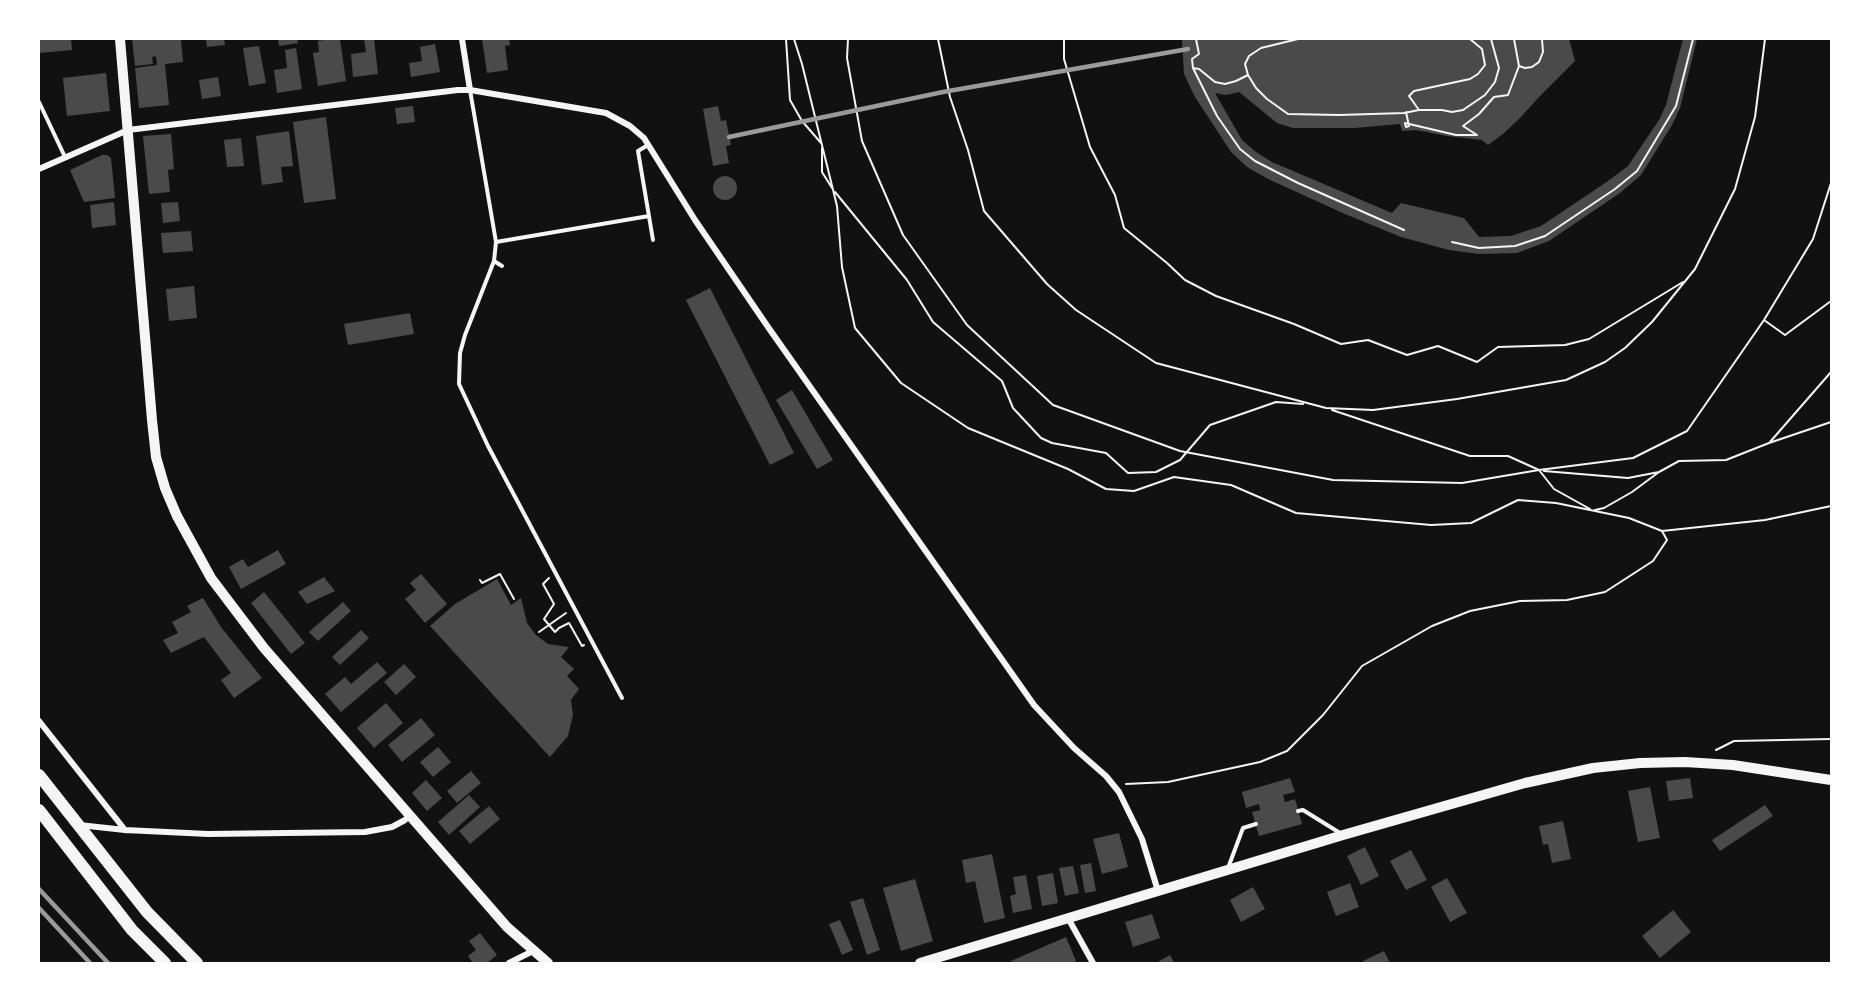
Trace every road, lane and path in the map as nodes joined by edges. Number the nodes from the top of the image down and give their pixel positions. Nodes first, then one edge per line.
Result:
1 (120, 39) edge
2 (462, 39) edge
3 (786, 39) edge
4 (794, 39) edge
5 (848, 39) edge
6 (938, 39) edge
7 (1064, 39) edge
8 (1196, 39) edge
9 (1298, 39) edge
10 (1470, 39) edge
11 (1491, 39) edge
12 (1514, 39) edge
13 (1542, 39) edge
14 (1693, 39) edge
15 (1765, 39) edge
16 (1520, 66) junction
17 (1193, 68) junction
18 (1248, 75) junction
19 (470, 90) junction
20 (39, 102) edge
21 (1419, 110) junction
22 (1406, 112) junction
23 (128, 130) junction
24 (823, 144) junction
25 (648, 145) junction
26 (65, 157) junction
27 (39, 169) edge
28 (1831, 183) edge
29 (833, 190) junction
30 (649, 216) junction
31 (1404, 230) dead end
32 (653, 240) dead end
33 (496, 242) junction
34 (1452, 242) dead end
35 (494, 261) junction
36 (502, 266) dead end
37 (1685, 281) junction
38 (1831, 301) edge
39 (1764, 320) junction
40 (1831, 372) edge
41 (1310, 404) junction
42 (1326, 408) junction
43 (1831, 422) edge
44 (1769, 443) junction
45 (1186, 453) junction
46 (1539, 471) junction
47 (1659, 472) junction
48 (1831, 506) edge
49 (1592, 510) junction
50 (1662, 531) junction
51 (555, 572) junction
52 (480, 580) dead end
53 (514, 599) dead end
54 (574, 608) junction
55 (549, 626) junction
56 (539, 632) dead end
57 (594, 645) junction
58 (622, 698) dead end
59 (39, 721) edge
60 (1831, 739) edge
61 (1716, 750) dead end
62 (39, 775) edge
63 (1106, 776) junction
64 (1831, 780) edge
65 (39, 810) edge
66 (1298, 811) dead end
67 (410, 815) junction
68 (77, 824) junction
69 (1256, 824) dead end
70 (125, 830) junction
71 (1343, 835) junction
72 (1227, 870) junction
73 (1158, 891) junction
74 (1068, 918) junction
75 (533, 951) junction
76 (165, 963) edge
77 (197, 963) edge
78 (509, 963) edge
79 (548, 963) edge
80 (920, 963) edge
81 (1093, 963) edge

1 - 23 main road
2 - 19 street
3 - 24 path
4 - 24 path
5 - 45 path
6 - 41 path
7 - 37 path
8 - 17 path
9 - 18 path
10 - 21 path
11 - 21 path
12 - 16 path
13 - 16 path
14 - 34 path
15 - 37 path
16 - 22 path
17 - 18 path
17 - 31 path
18 - 22 path
19 - 23 street
19 - 25 street
19 - 33 lane
20 - 26 lane
21 - 22 path
23 - 26 street
23 - 67 main road
24 - 29 path
24 - 29 path
25 - 30 lane
25 - 63 street
26 - 27 street
28 - 39 path
29 - 45 path
29 - 49 path
30 - 32 lane
30 - 33 lane
33 - 35 lane
35 - 36 lane
35 - 51 lane
37 - 42 path
38 - 39 path
39 - 46 path
40 - 44 path
41 - 42 path
41 - 45 path
42 - 46 path
43 - 44 path
44 - 47 path
45 - 46 path
46 - 47 path
46 - 49 path
47 - 49 path
48 - 50 path
49 - 50 path
50 - 63 path
51 - 54 lane
51 - 55 path
52 - 53 path
54 - 55 path
54 - 57 lane
55 - 56 path
55 - 57 path
57 - 58 lane
59 - 70 street
60 - 61 path
62 - 68 main road
63 - 73 street
64 - 71 main road
65 - 76 main road
66 - 71 lane
67 - 70 street
67 - 75 main road
68 - 70 street
68 - 77 main road
69 - 72 lane
71 - 72 main road
72 - 73 main road
73 - 74 main road
74 - 80 main road
74 - 81 street
75 - 78 street
75 - 79 main road

